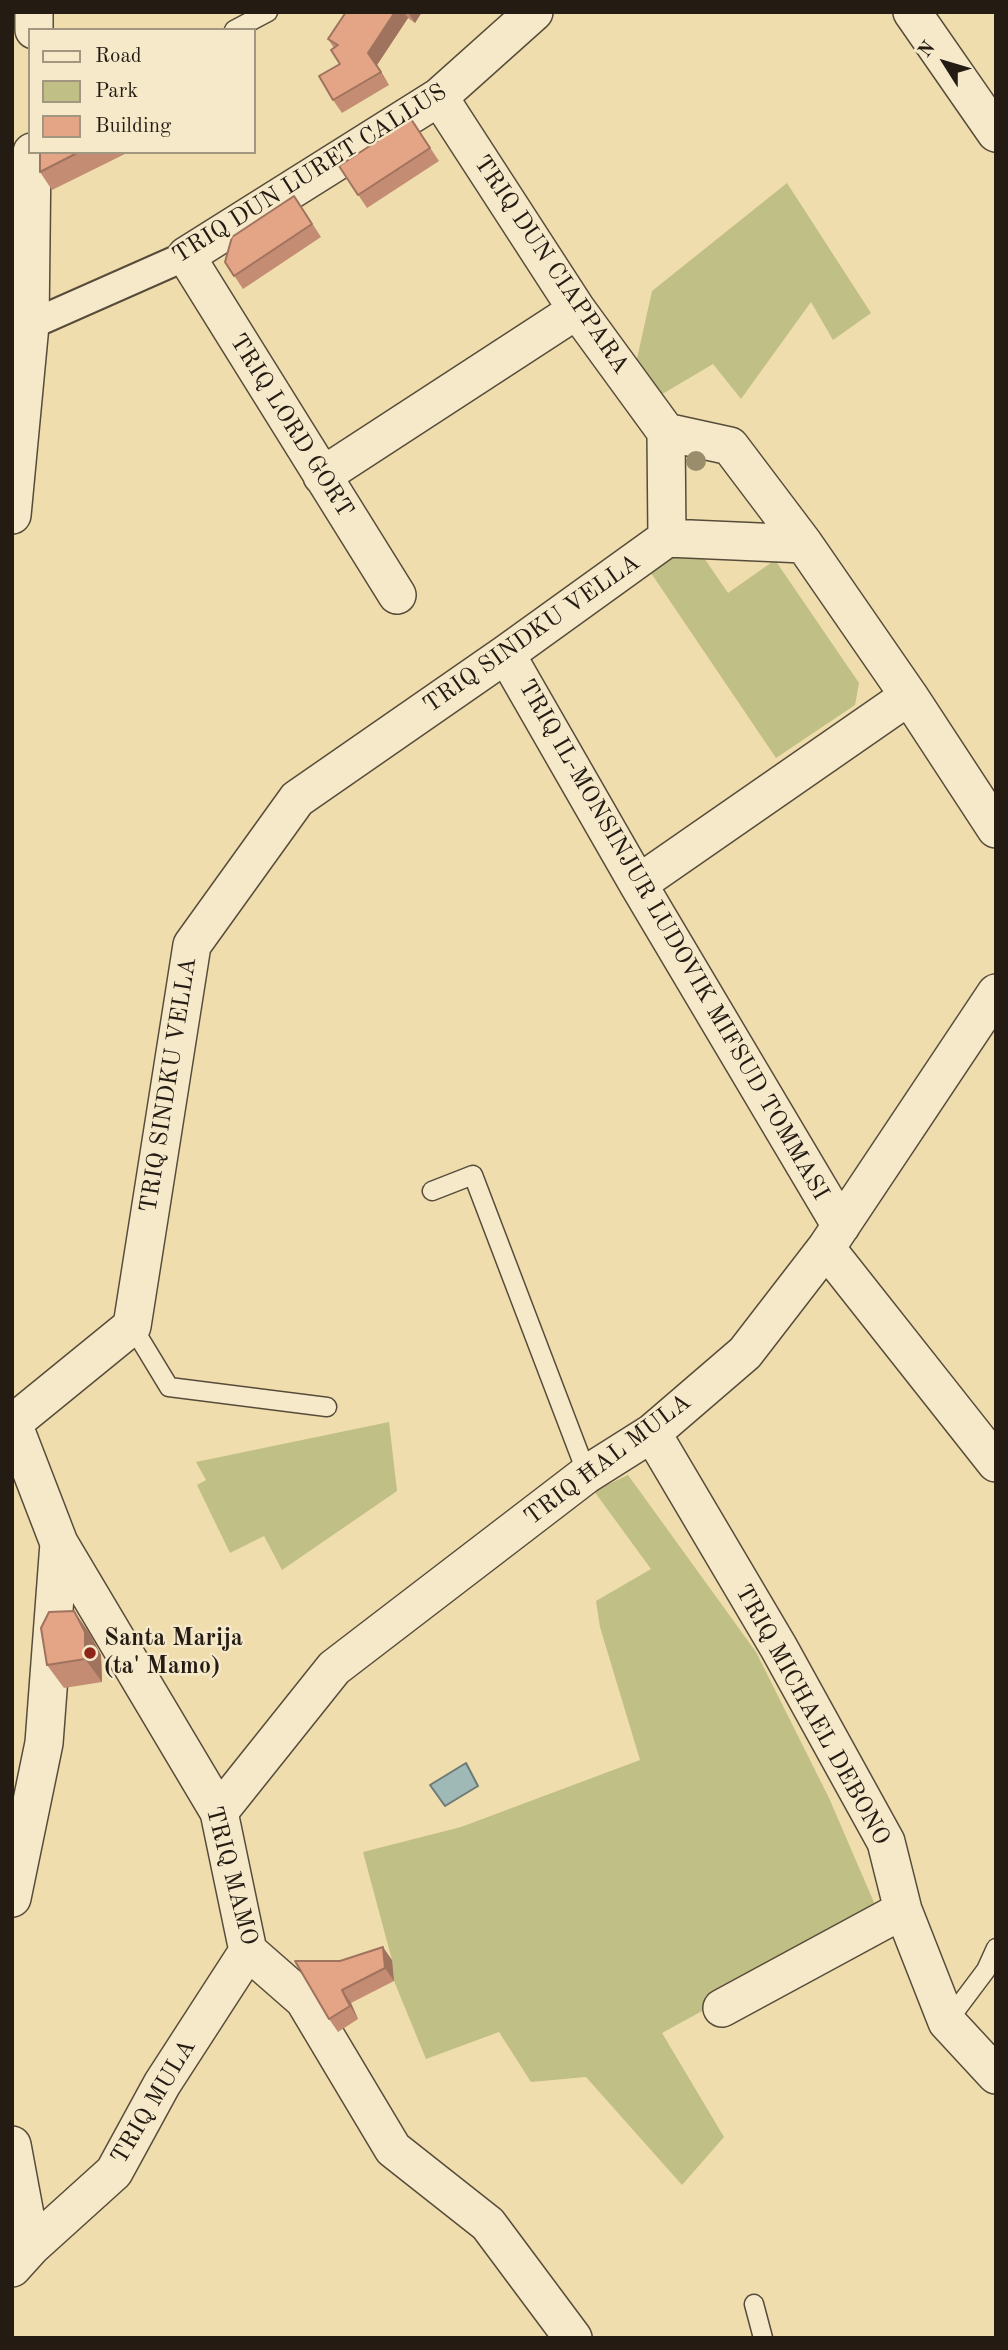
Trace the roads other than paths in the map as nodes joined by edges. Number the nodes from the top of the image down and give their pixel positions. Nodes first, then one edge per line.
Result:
1 (268, 12) edge
2 (534, 12) edge
3 (912, 12) edge
4 (238, 28) edge
5 (983, 90) edge
6 (439, 97) junction
7 (996, 133) edge
8 (32, 154) edge
9 (186, 256) junction
10 (577, 310) junction
11 (30, 325) junction
12 (666, 432) junction
13 (322, 476) junction
14 (12, 515) edge
15 (667, 538) junction
16 (804, 544) junction
17 (397, 595) dead end
18 (506, 654) junction
19 (909, 696) junction
20 (996, 829) edge
21 (638, 884) junction
22 (996, 993) edge
23 (432, 1191) dead end
24 (834, 1237) junction
25 (132, 1326) junction
26 (327, 1407) dead end
27 (13, 1422) edge
28 (652, 1433) junction
29 (996, 1464) edge
30 (587, 1474) junction
31 (59, 1543) junction
32 (219, 1812) junction
33 (12, 1898) edge
34 (902, 1910) junction
35 (996, 1948) edge
36 (248, 1951) junction
37 (722, 2008) dead end
38 (947, 2022) junction
39 (996, 2075) edge
40 (12, 2145) edge
41 (22, 2258) edge
42 (754, 2304) dead end
43 (573, 2338) edge
44 (763, 2338) edge

1 - 4 lane
2 - 6 street, TRIQ DUN LURET CALLUS
3 - 5 street
5 - 7 street
6 - 9 street, TRIQ DUN LURET CALLUS
6 - 10 street, TRIQ DUN CIAPPARA
8 - 11 street
9 - 11 street, TRIQ DUN LURET CALLUS
9 - 13 street, TRIQ LORD GORT
10 - 12 street, TRIQ DUN CIAPPARA
10 - 13 street
11 - 14 street
12 - 15 street
12 - 16 street
13 - 17 street, TRIQ LORD GORT
15 - 16 street
15 - 18 street, TRIQ SINDKU VELLA
16 - 19 street
18 - 21 street, TRIQ IL-MONSINJUR LUDOVIK MIFSUD TOMMASI
18 - 25 street, TRIQ SINDKU VELLA
19 - 20 street
19 - 21 street
21 - 24 street, TRIQ IL-MONSINJUR LUDOVIK MIFSUD TOMMASI
22 - 24 street, TRIQ ĦAL MULA
23 - 30 lane
24 - 28 street, TRIQ ĦAL MULA
24 - 29 street, TRIQ IL-MONSINJUR LUDOVIK MIFSUD TOMMASI
25 - 26 lane
25 - 27 street
27 - 31 street, TRIQ MAMO
28 - 30 street, TRIQ ĦAL MULA
28 - 34 street, TRIQ MICHAEL DEBONO
30 - 32 street, TRIQ ĦAL MULA
31 - 32 street, TRIQ MAMO
31 - 33 street, TRIQ MAMO
32 - 36 street, TRIQ MAMO
34 - 37 street
34 - 38 street, TRIQ MICHAEL DEBONO
35 - 38 lane
36 - 41 street, TRIQ MULA
36 - 43 street, TRIQ MAMO
38 - 39 street, TRIQ MICHAEL DEBONO
40 - 41 street
42 - 44 lane

